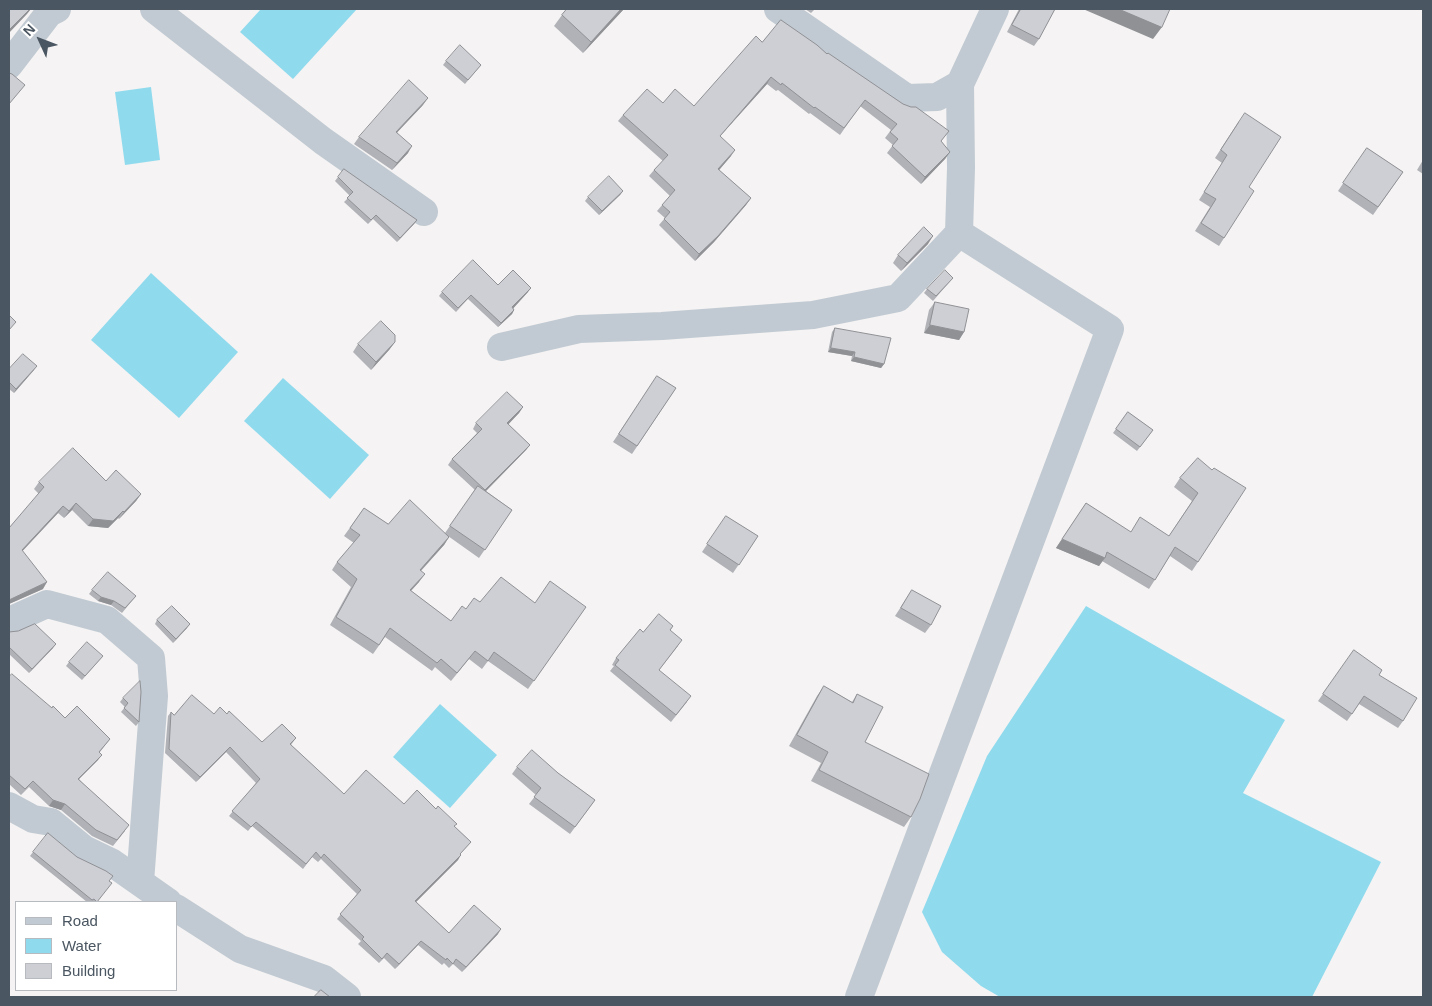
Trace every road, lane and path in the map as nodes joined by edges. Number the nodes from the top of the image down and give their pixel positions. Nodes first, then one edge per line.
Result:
1 (56, 9) edge
2 (154, 9) edge
3 (778, 9) edge
4 (994, 9) edge
5 (9, 65) edge
6 (960, 84) junction
7 (424, 212) dead end
8 (959, 233) junction
9 (500, 347) dead end
10 (9, 621) edge
11 (9, 806) edge
12 (140, 882) junction
13 (167, 901) edge
14 (178, 909) edge
15 (347, 997) edge
16 (859, 997) edge

1 - 5 street
2 - 7 street
3 - 6 street
4 - 6 street
6 - 8 street
8 - 9 street
8 - 16 street
10 - 12 street
11 - 12 street
12 - 13 street
14 - 15 street

